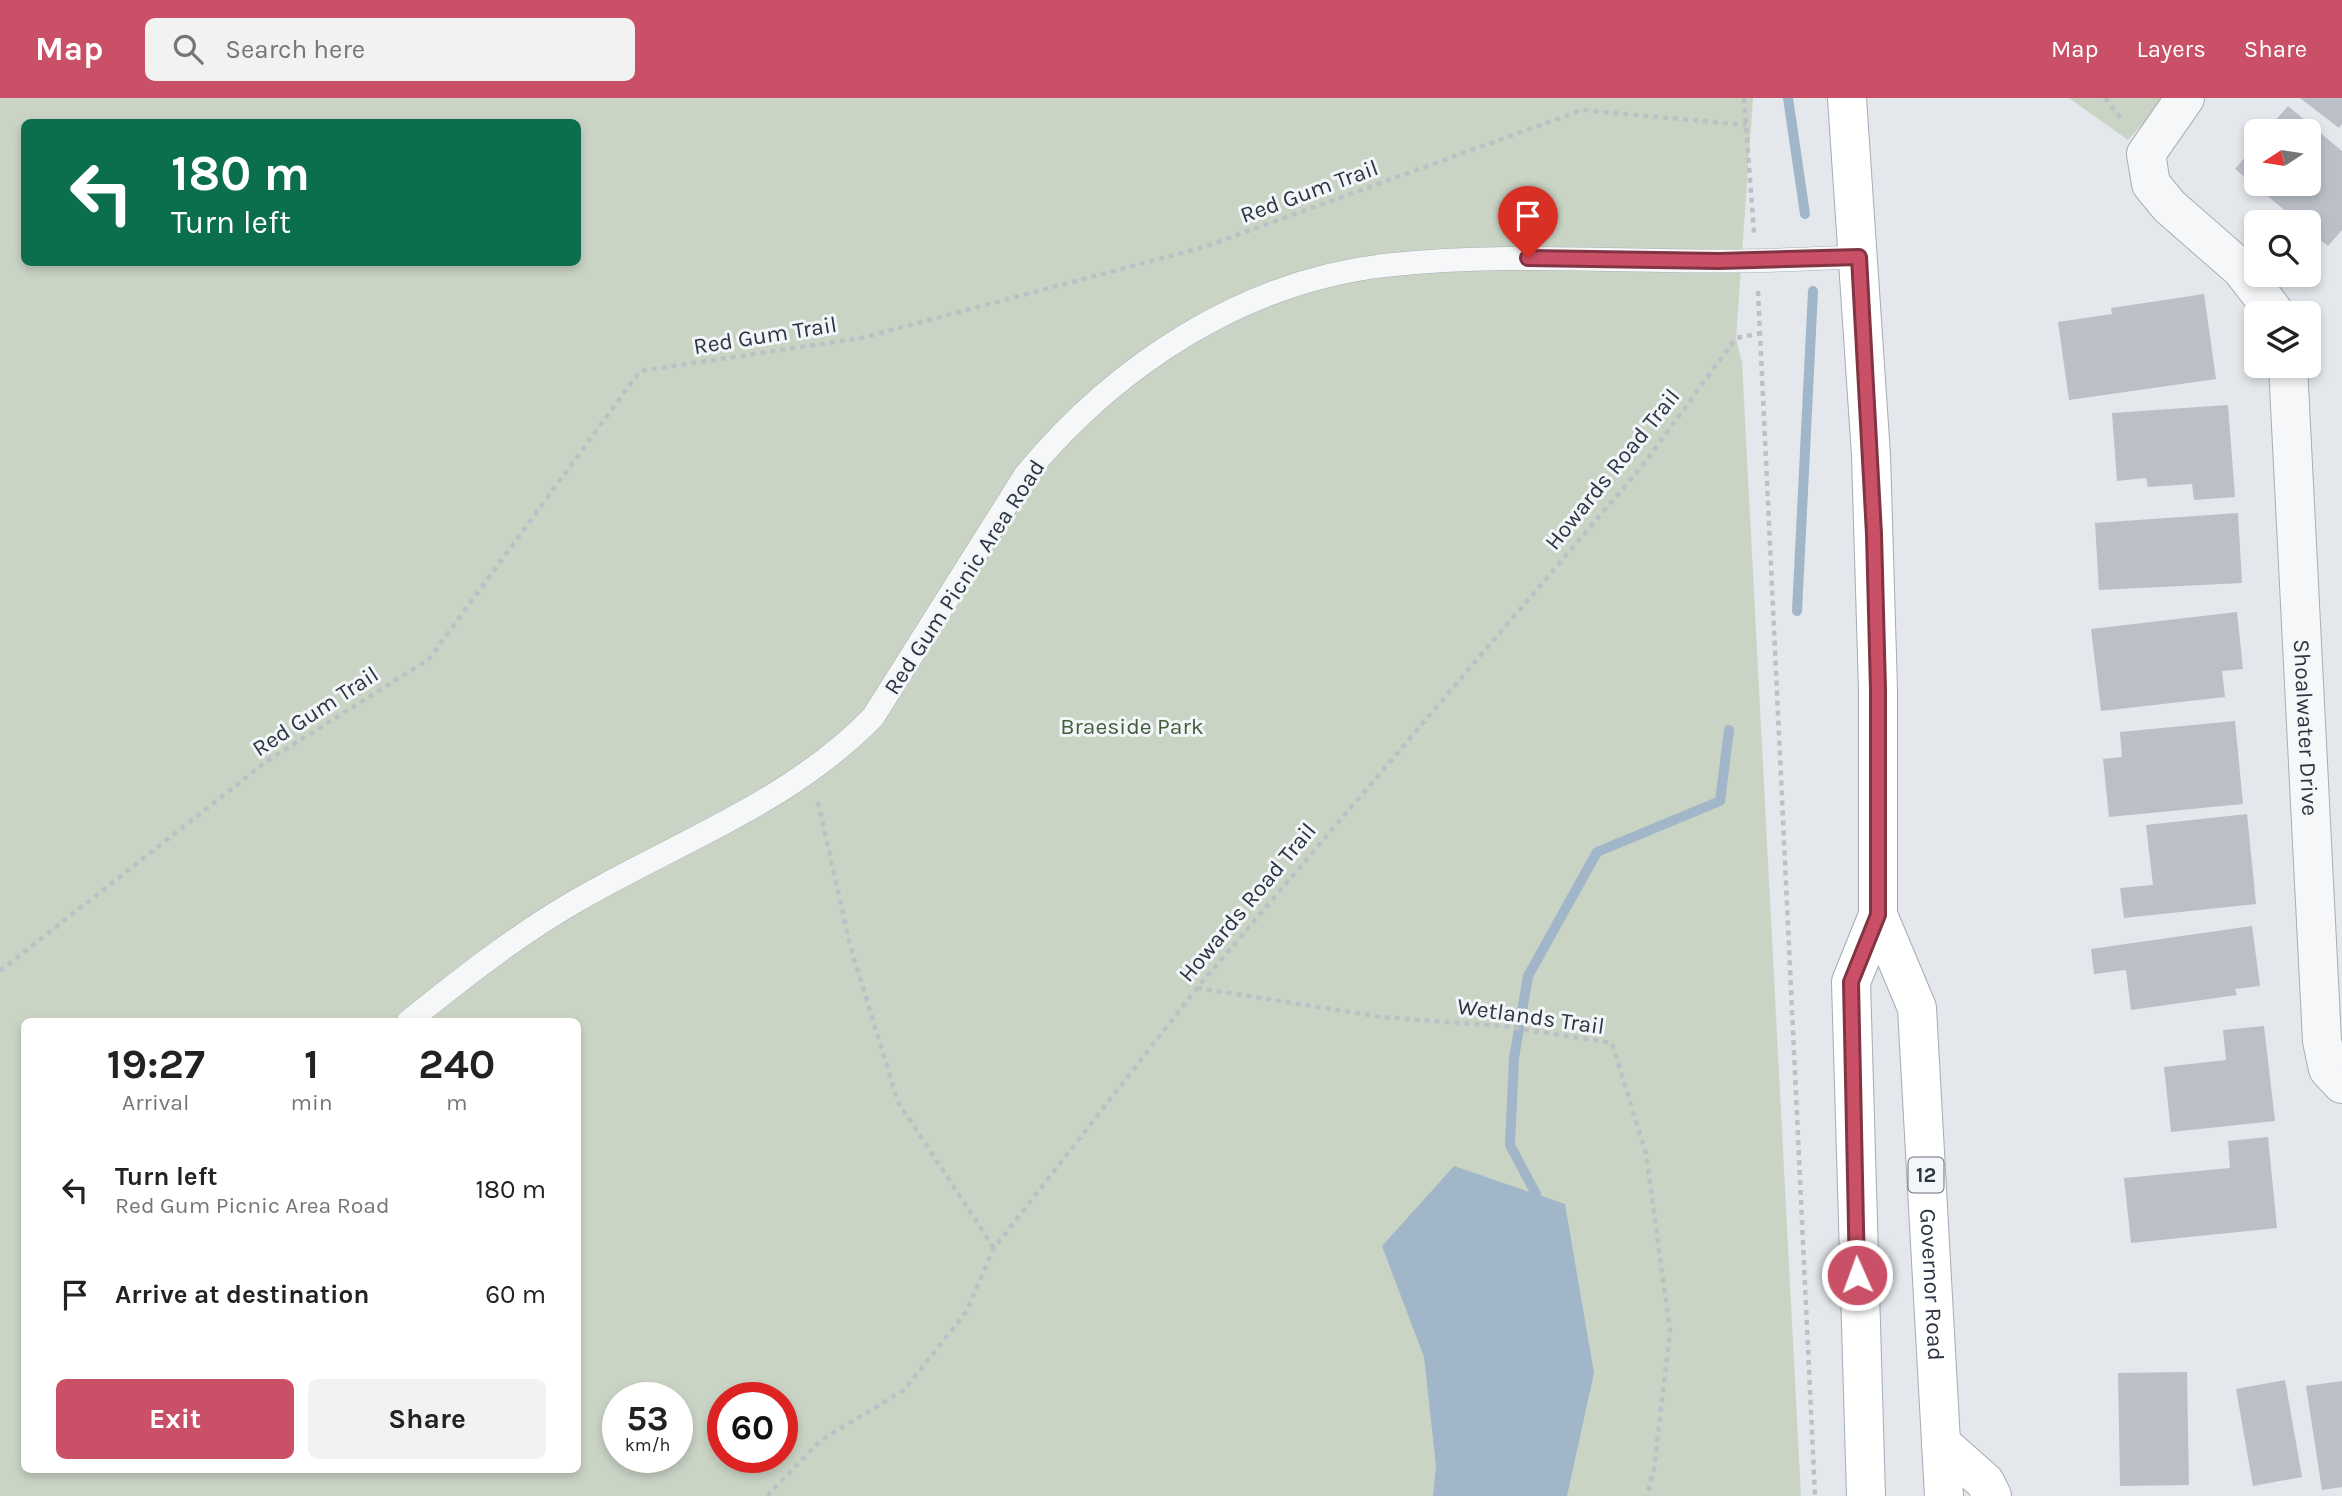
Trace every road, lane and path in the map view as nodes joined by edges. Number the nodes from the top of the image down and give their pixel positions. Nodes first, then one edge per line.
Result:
1 (1744, 98) edge
2 (1847, 98) edge
3 (2185, 98) edge
4 (1746, 125) junction
5 (1859, 257) junction
6 (1756, 259) junction
7 (2266, 301) edge
8 (1762, 333) junction
9 (2289, 378) edge
10 (811, 771) junction
11 (1878, 915) junction
12 (0, 971) edge
13 (1197, 988) junction
14 (413, 1018) edge
15 (2342, 1084) edge
16 (994, 1248) junction
17 (1941, 1443) junction
18 (767, 1496) edge
19 (1647, 1496) edge
20 (1815, 1496) edge
21 (1866, 1496) edge
22 (1944, 1496) edge
23 (1992, 1496) edge

1 - 4 path
2 - 5 main road, Governor Road / 12
3 - 7 street
4 - 6 path
4 - 12 path, Red Gum Trail
5 - 6 lane, Red Gum Picnic Area Road
5 - 11 main road, Governor Road / 12
6 - 8 path
6 - 10 lane, Red Gum Picnic Area Road
8 - 13 path, Howards Road Trail
8 - 20 path
9 - 15 street, Shoalwater Drive
10 - 14 lane, Red Gum Picnic Area Road
10 - 16 path
11 - 17 main road, Governor Road / 12
11 - 21 main road, Governor Road / 12
13 - 16 path, Howards Road Trail
13 - 19 path, Wetlands Trail
16 - 18 path, Howards Road Trail
17 - 22 main road, Governor Road / 12
17 - 23 main road

